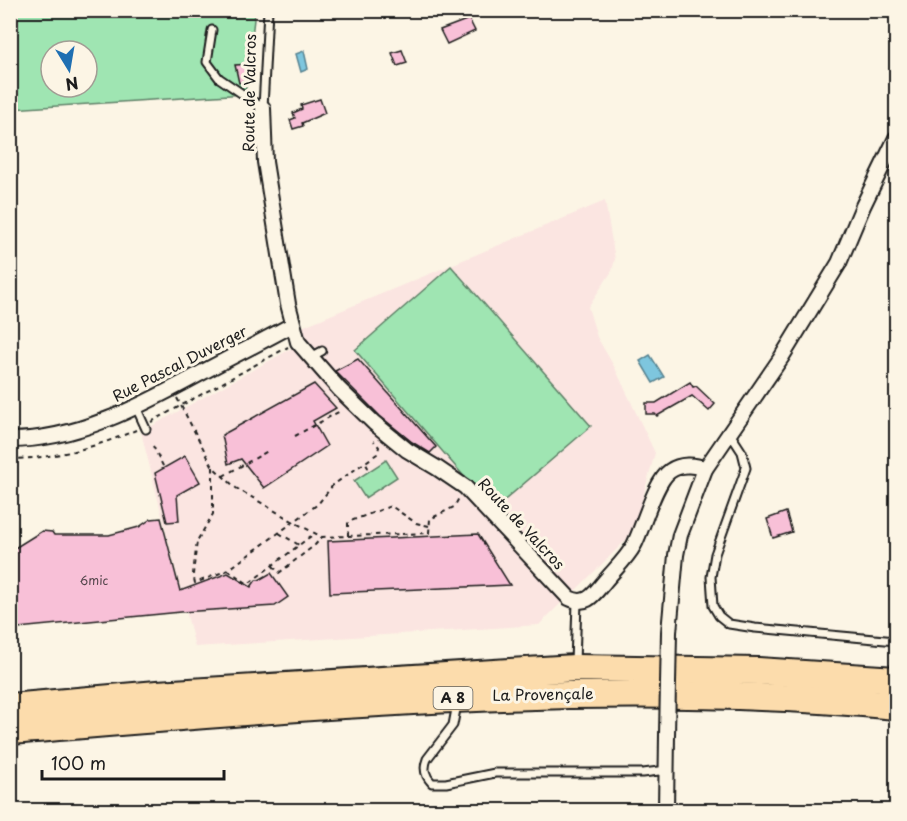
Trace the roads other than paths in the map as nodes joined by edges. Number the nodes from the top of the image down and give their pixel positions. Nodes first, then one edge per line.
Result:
1 (268, 10) edge
2 (212, 30) dead end
3 (263, 108) junction
4 (897, 138) edge
5 (292, 326) junction
6 (136, 407) junction
7 (146, 428) road end
8 (729, 432) junction
9 (10, 440) edge
10 (705, 469) junction
11 (577, 602) junction
12 (897, 641) edge
13 (575, 668) junction
14 (897, 680) edge
15 (457, 698) junction
16 (404, 701) junction
17 (897, 706) edge
18 (10, 707) edge
19 (10, 731) edge
20 (10, 743) edge
21 (667, 770) junction
22 (666, 810) edge

1 - 3 lane, Route de Valcros
2 - 3 lane
3 - 5 street, Route de Valcros
4 - 8 street
5 - 6 street, Rue Pascal Duverger
5 - 11 street, Route de Valcros
6 - 7 lane
6 - 9 street, Rue Pascal Duverger
8 - 10 street
8 - 12 lane
10 - 11 street
10 - 21 street, bridge
11 - 13 lane
13 - 14 highway, La Provençale / A 8
13 - 18 highway, La Provençale / A 8
15 - 16 highway, La Provençale / A 8
15 - 17 highway, La Provençale / A 8
15 - 21 lane
16 - 19 highway, La Provençale / A 8
16 - 20 highway
21 - 22 street

